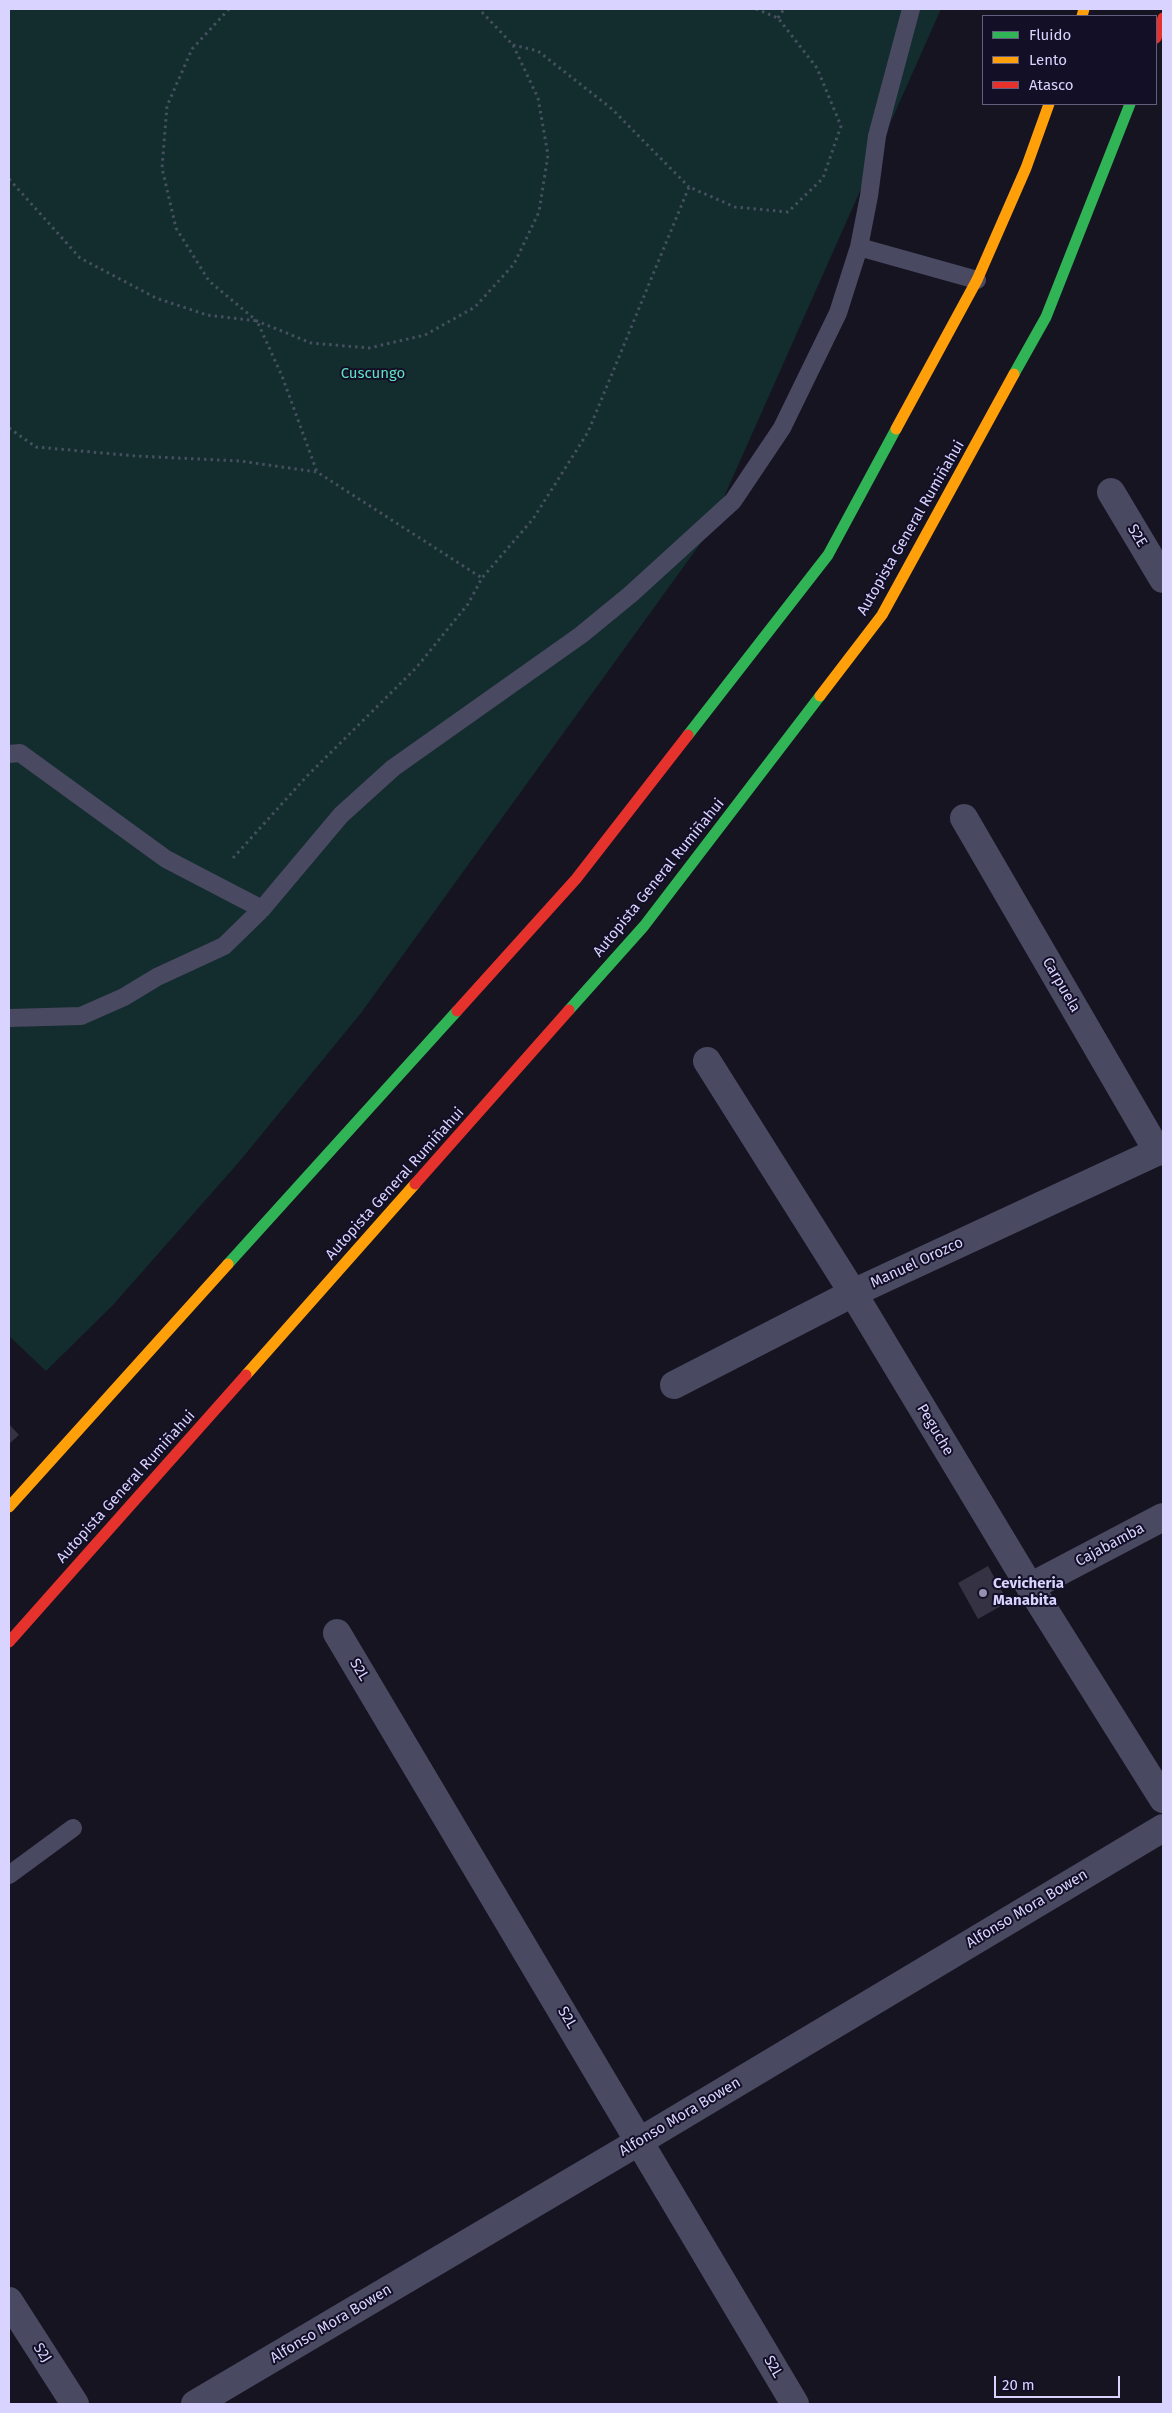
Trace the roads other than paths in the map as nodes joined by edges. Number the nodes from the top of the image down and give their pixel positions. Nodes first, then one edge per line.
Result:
1 (911, 9) edge
2 (1163, 18) edge
3 (1157, 35) edge
4 (1050, 105) edge
5 (1130, 105) edge
6 (859, 247) junction
7 (977, 280) junction
8 (1111, 492) dead end
9 (1163, 579) edge
10 (9, 754) edge
11 (964, 818) dead end
12 (262, 909) junction
13 (9, 1018) edge
14 (707, 1061) dead end
15 (1160, 1150) edge
16 (853, 1293) junction
17 (674, 1385) dead end
18 (9, 1507) edge
19 (1163, 1517) edge
20 (1030, 1587) junction
21 (337, 1633) dead end
22 (9, 1642) edge
23 (1163, 1799) edge
24 (73, 1828) dead end
25 (1163, 1828) edge
26 (9, 1875) edge
27 (640, 2141) junction
28 (9, 2301) edge
29 (75, 2404) edge
30 (195, 2404) edge
31 (795, 2404) edge

1 - 6 lane
2 - 3 highway
4 - 7 highway
5 - 22 highway, Autopista General Rumiñahui
6 - 7 lane
6 - 12 lane
7 - 18 highway
8 - 9 street, S2E
10 - 12 lane
11 - 15 street, Carpuela
12 - 13 lane
14 - 16 street, Peguche
15 - 16 street, Manuel Orozco
16 - 17 street, Manuel Orozco
16 - 20 street, Peguche
19 - 20 street, Cajabamba
20 - 23 street, Peguche
21 - 27 street, S2L
24 - 26 lane
25 - 27 street, Alfonso Mora Bowen
27 - 30 street, Alfonso Mora Bowen
27 - 31 street, S2L
28 - 29 street, S2J

